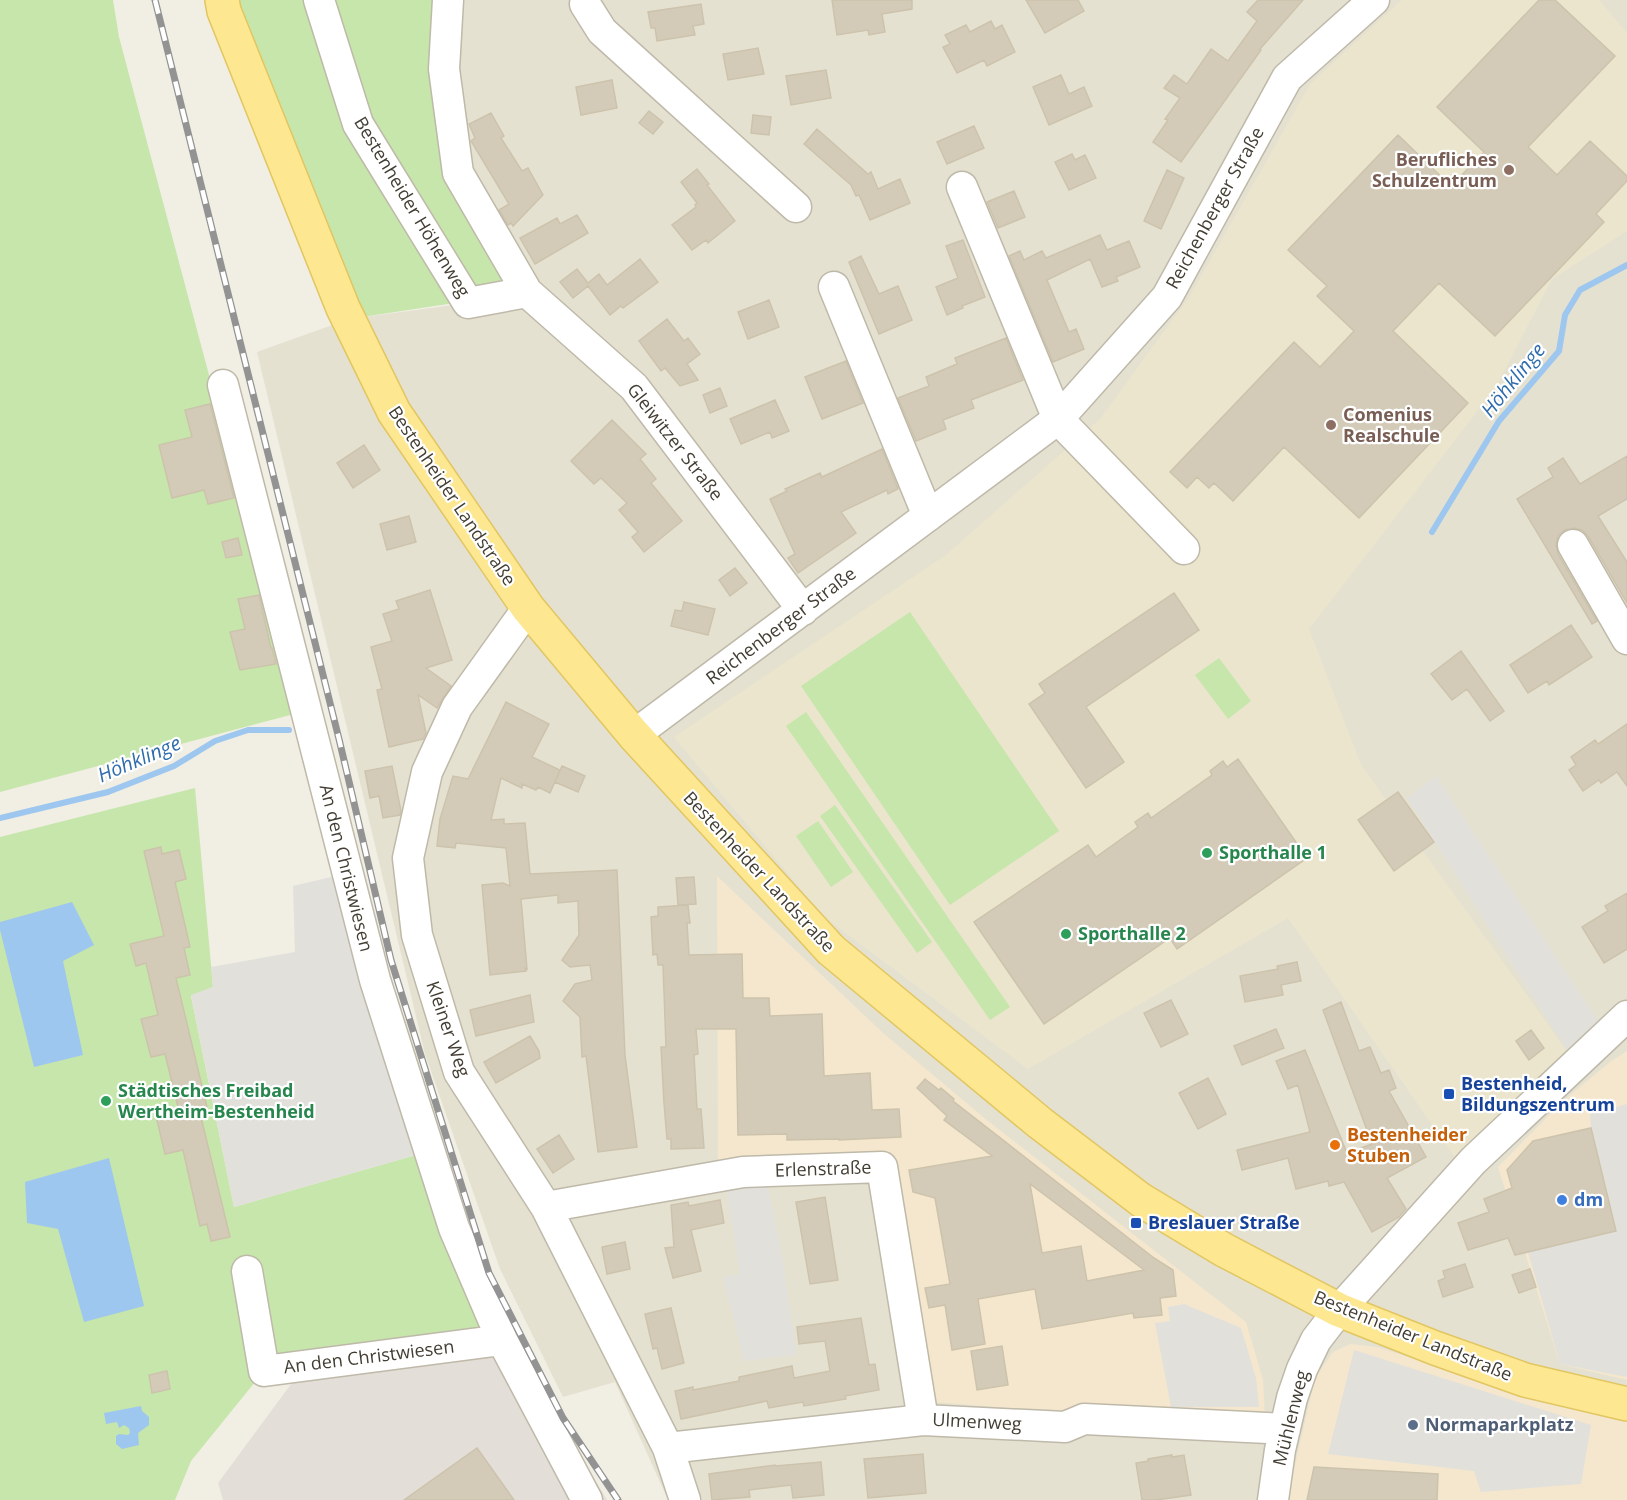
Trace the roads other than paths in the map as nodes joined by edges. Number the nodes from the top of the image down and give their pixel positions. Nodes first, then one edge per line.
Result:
1 (222, 0) edge
2 (319, 0) edge
3 (448, 0) edge
4 (1374, 0) edge
5 (583, 1) edge
6 (962, 187) dead end
7 (796, 207) dead end
8 (834, 287) dead end
9 (527, 292) junction
10 (223, 385) dead end
11 (1058, 419) junction
12 (928, 516) junction
13 (1573, 545) dead end
14 (1184, 549) dead end
15 (528, 608) junction
16 (803, 610) junction
17 (1627, 639) edge
18 (634, 735) junction
19 (1627, 1016) edge
20 (546, 1207) junction
21 (247, 1271) dead end
22 (1339, 1310) junction
23 (502, 1340) junction
24 (1627, 1404) edge
25 (923, 1420) junction
26 (1285, 1429) junction
27 (668, 1448) junction
28 (587, 1500) edge
29 (685, 1500) edge
30 (1273, 1500) edge

1 - 15 main road, Bestenheider Landstraße
2 - 9 street, Bestenheider Höhenweg
3 - 9 street
4 - 11 street, Reichenberger Straße
5 - 7 street
6 - 11 street
8 - 12 street
9 - 16 street, Gleiwitzer Straße
10 - 23 street, An den Christwiesen
11 - 12 street, Reichenberger Straße
11 - 14 street
12 - 16 street, Reichenberger Straße
13 - 17 street
15 - 18 main road, Bestenheider Landstraße
15 - 20 street, Kleiner Weg
16 - 18 street, Reichenberger Straße
18 - 22 main road, Bestenheider Landstraße
19 - 22 street
20 - 25 street, Erlenstraße
20 - 27 street, Kleiner Weg
21 - 23 street, An den Christwiesen
22 - 24 main road, Bestenheider Landstraße
22 - 26 street, Mühlenweg
23 - 28 street, An den Christwiesen
25 - 26 street, Ulmenweg
25 - 27 street, Ulmenweg
26 - 30 street, Mühlenweg
27 - 29 street, Kleiner Weg

